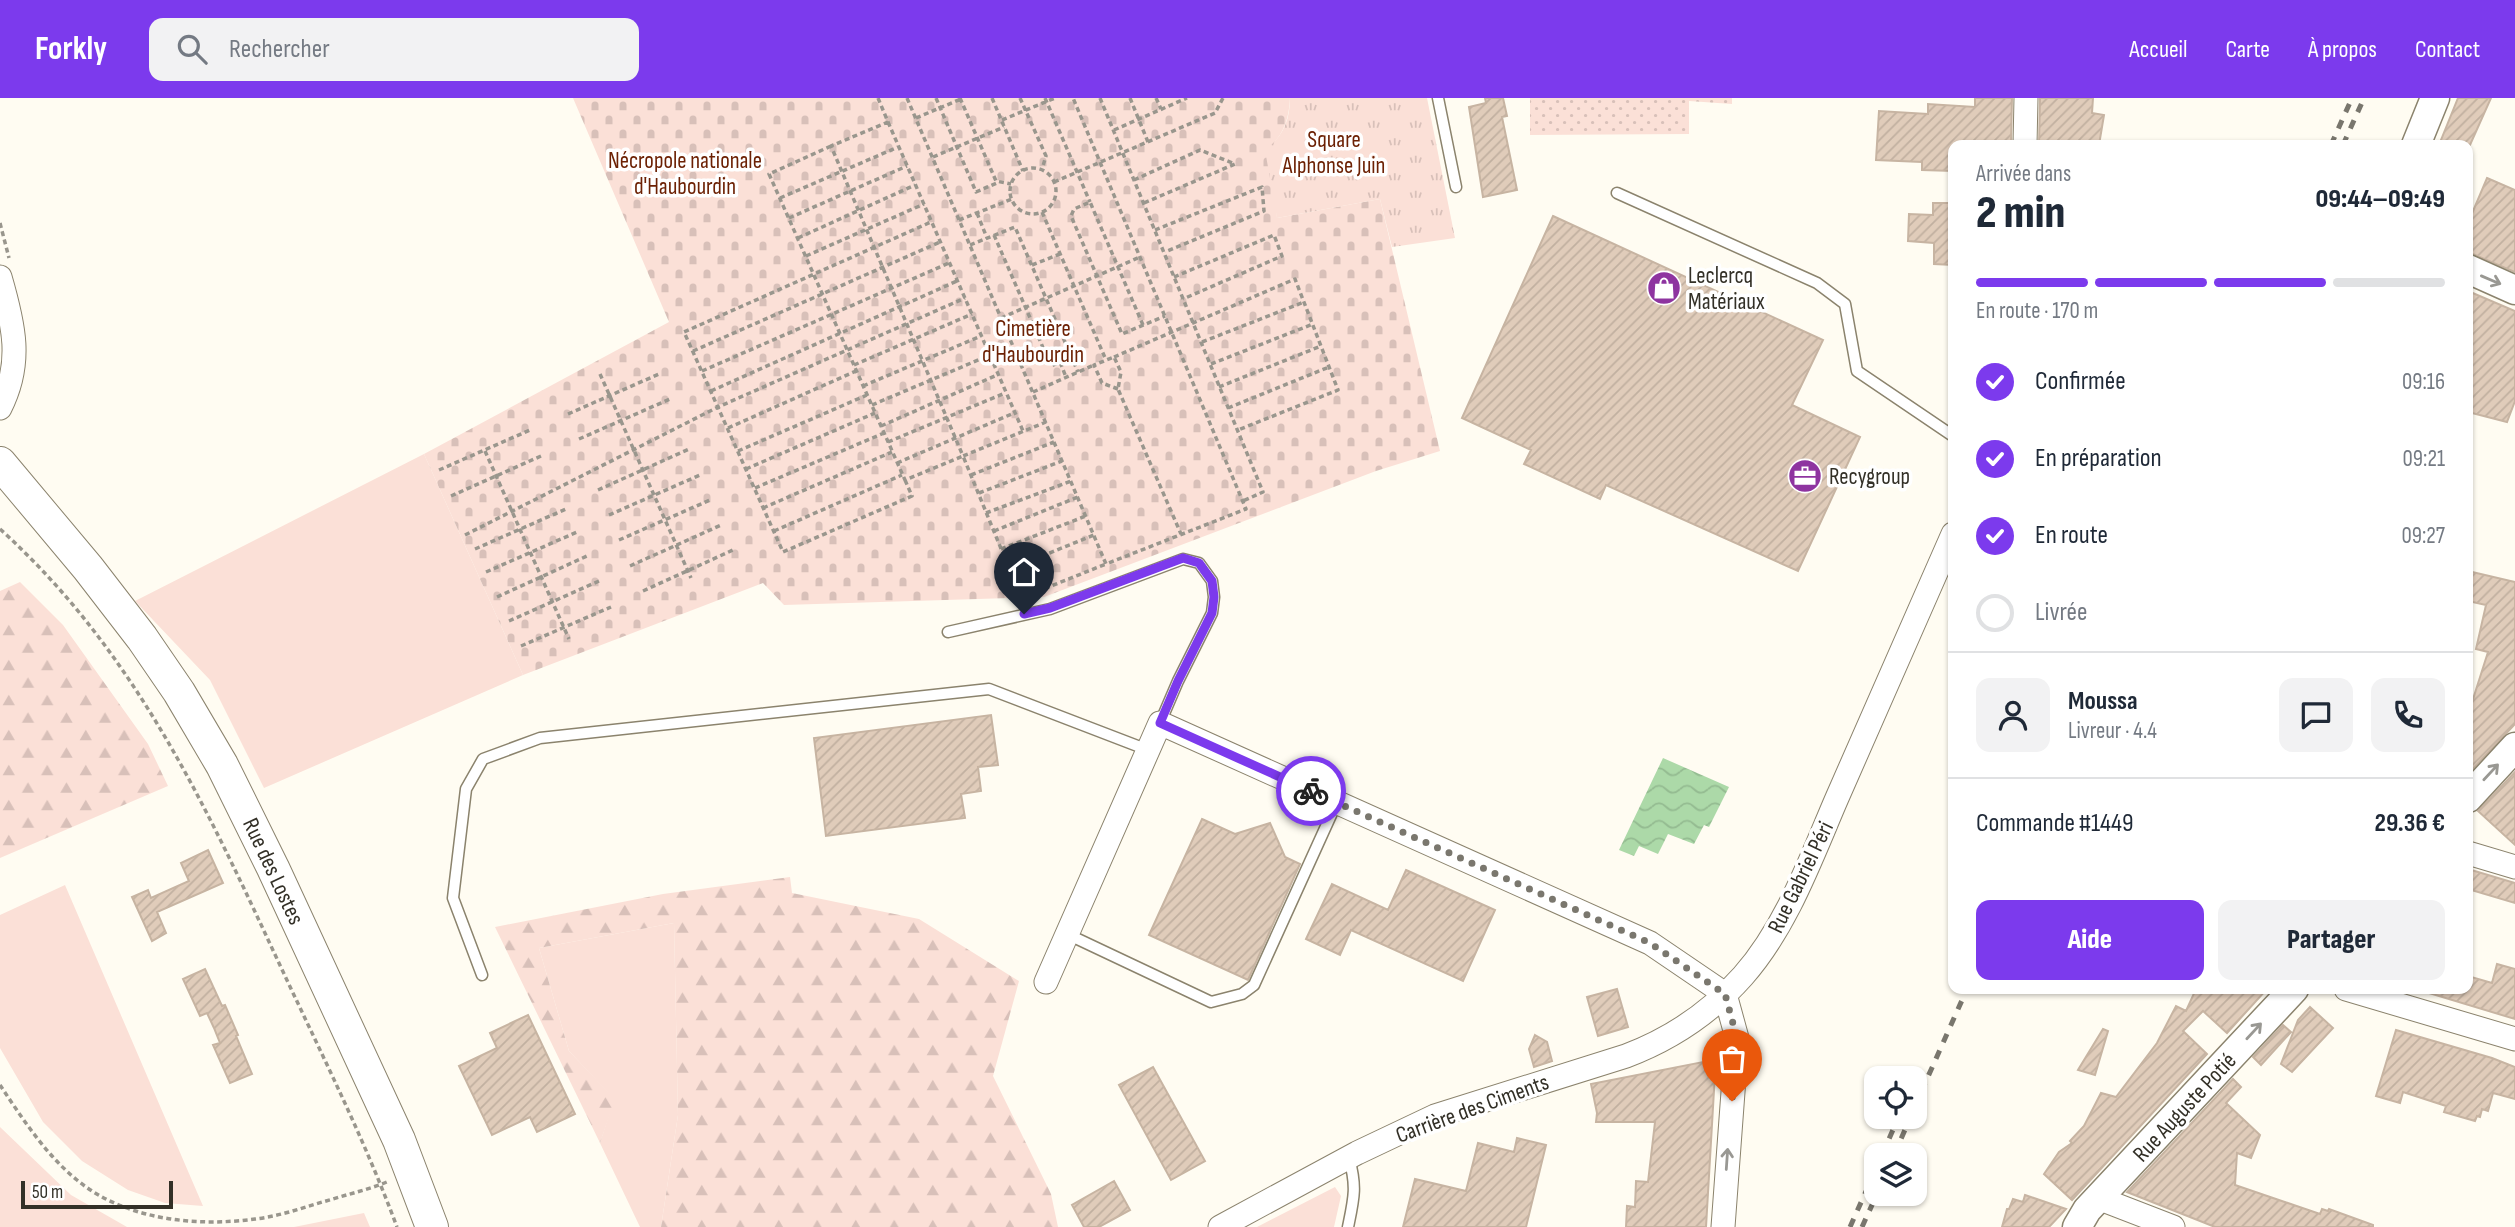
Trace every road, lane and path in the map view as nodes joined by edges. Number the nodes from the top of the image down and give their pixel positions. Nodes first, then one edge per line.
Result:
1 (878, 98) edge
2 (907, 98) edge
3 (936, 98) edge
4 (960, 98) edge
5 (992, 98) edge
6 (1020, 98) edge
7 (1055, 98) edge
8 (1073, 98) edge
9 (1100, 98) edge
10 (1130, 98) edge
11 (1156, 98) edge
12 (1187, 98) edge
13 (1223, 98) edge
14 (1438, 98) edge
15 (2026, 98) edge
16 (2435, 98) edge
17 (1181, 99) edge
18 (1045, 100) edge
19 (940, 108) junction
20 (1161, 109) junction
21 (1026, 110) junction
22 (916, 118) junction
23 (1139, 119) junction
24 (1002, 120) junction
25 (888, 122) junction
26 (1004, 127) junction
27 (1114, 130) junction
28 (978, 138) junction
29 (2025, 140) edge
30 (2418, 140) edge
31 (1148, 142) junction
32 (831, 146) junction
33 (898, 146) junction
34 (957, 147) junction
35 (1123, 152) junction
36 (933, 157) junction
37 (1100, 162) junction
38 (907, 166) junction
39 (1042, 169) junction
40 (1023, 171) junction
41 (841, 172) junction
42 (1076, 172) junction
43 (1134, 180) junction
44 (999, 182) junction
45 (1054, 182) junction
46 (1012, 184) junction
47 (915, 185) junction
48 (1456, 187) dead end
49 (850, 191) junction
50 (1617, 193) dead end
51 (780, 198) junction
52 (1012, 199) junction
53 (1090, 202) junction
54 (1144, 203) junction
55 (923, 204) junction
56 (858, 211) junction
57 (1042, 212) junction
58 (977, 213) junction
59 (789, 218) junction
60 (959, 220) junction
61 (931, 222) junction
62 (866, 229) junction
63 (1155, 230) junction
64 (994, 235) junction
65 (798, 238) junction
66 (988, 238) junction
67 (940, 242) junction
68 (970, 245) junction
69 (874, 247) junction
70 (1164, 252) junction
71 (1060, 254) junction
72 (806, 256) junction
73 (1140, 257) junction
74 (949, 263) junction
75 (1032, 265) junction
76 (1118, 266) junction
77 (882, 268) junction
78 (2473, 271) edge
79 (814, 274) junction
80 (1097, 276) junction
81 (1174, 277) junction
82 (0, 278) edge
83 (957, 281) junction
84 (1074, 286) junction
85 (891, 288) junction
86 (2515, 290) edge
87 (822, 294) junction
88 (965, 298) junction
89 (1046, 298) junction
90 (1183, 299) junction
91 (1304, 302) junction
92 (899, 307) junction
93 (1026, 307) junction
94 (972, 314) junction
95 (831, 315) junction
96 (1165, 316) junction
97 (1001, 318) junction
98 (1193, 323) junction
99 (907, 324) junction
100 (1313, 324) junction
101 (1143, 325) junction
102 (11, 332) junction
103 (1172, 332) junction
104 (839, 333) junction
105 (981, 336) junction
106 (913, 340) junction
107 (1201, 343) junction
108 (1321, 346) junction
109 (847, 350) junction
110 (693, 351) junction
111 (990, 355) junction
112 (1114, 357) junction
113 (1106, 360) junction
114 (922, 361) junction
115 (1210, 364) junction
116 (854, 365) junction
117 (1094, 365) junction
118 (1329, 366) junction
119 (702, 371) junction
120 (856, 371) junction
121 (1078, 372) junction
122 (0, 373) edge
123 (600, 374) dead end
124 (659, 374) dead end
125 (998, 375) junction
126 (1066, 377) junction
127 (930, 380) junction
128 (863, 386) junction
129 (1219, 387) junction
130 (1118, 389) junction
131 (711, 391) junction
132 (1006, 392) junction
133 (1033, 392) junction
134 (867, 395) junction
135 (610, 396) junction
136 (670, 399) dead end
137 (939, 400) junction
138 (872, 405) junction
139 (718, 407) junction
140 (0, 408) edge
141 (1228, 408) junction
142 (1015, 412) junction
143 (875, 413) junction
144 (568, 414) dead end
145 (946, 418) junction
146 (621, 421) junction
147 (1046, 422) junction
148 (880, 426) junction
149 (727, 428) junction
150 (530, 430) dead end
151 (1237, 430) junction
152 (1023, 431) junction
153 (884, 433) junction
154 (1948, 433) edge
155 (955, 438) junction
156 (579, 439) dead end
157 (888, 442) junction
158 (1054, 442) junction
159 (688, 449) dead end
160 (485, 450) junction
161 (634, 450) junction
162 (738, 451) junction
163 (892, 452) junction
164 (541, 456) dead end
165 (963, 456) junction
166 (1062, 461) junction
167 (0, 463) edge
168 (897, 463) junction
169 (746, 469) junction
170 (439, 470) dead end
171 (643, 470) junction
172 (700, 475) dead end
173 (971, 475) junction
174 (496, 476) junction
175 (903, 477) junction
176 (1071, 481) junction
177 (0, 482) edge
178 (755, 488) junction
179 (598, 490) dead end
180 (978, 494) junction
181 (451, 496) dead end
182 (654, 496) junction
183 (1078, 498) junction
184 (710, 500) dead end
185 (1243, 500) junction
186 (763, 508) junction
187 (566, 509) dead end
188 (512, 511) junction
189 (986, 513) junction
190 (610, 515) dead end
191 (1086, 516) junction
192 (665, 520) junction
193 (721, 525) dead end
194 (0, 529) edge
195 (520, 529) junction
196 (774, 531) junction
197 (994, 531) junction
198 (577, 532) dead end
199 (465, 535) dead end
200 (1094, 535) junction
201 (1181, 535) junction
202 (619, 540) dead end
203 (67, 544) junction
204 (677, 545) junction
205 (1948, 545) edge
206 (475, 549) dead end
207 (1001, 549) junction
208 (733, 551) dead end
209 (530, 553) junction
210 (587, 556) dead end
211 (1106, 564) junction
212 (630, 566) dead end
213 (1010, 569) junction
214 (688, 570) junction
215 (486, 572) dead end
216 (541, 577) junction
217 (691, 578) dead end
218 (599, 580) dead end
219 (643, 591) dead end
220 (497, 597) dead end
221 (552, 601) junction
222 (611, 607) dead end
223 (509, 621) dead end
224 (564, 628) junction
225 (948, 632) dead end
226 (569, 639) dead end
227 (521, 646) dead end
228 (1160, 723) junction
229 (2515, 747) edge
230 (1148, 750) junction
231 (2473, 793) edge
232 (1337, 802) junction
233 (2473, 854) edge
234 (2515, 867) edge
235 (1067, 934) junction
236 (482, 975) dead end
237 (1046, 982) dead end
238 (1725, 994) junction
239 (2289, 994) edge
240 (2363, 994) edge
241 (2515, 1039) edge
242 (0, 1085) edge
243 (1349, 1158) junction
244 (411, 1171) junction
245 (381, 1184) junction
246 (2098, 1198) junction
247 (397, 1227) edge
248 (432, 1227) edge
249 (1220, 1227) edge
250 (1348, 1227) edge
251 (1723, 1227) edge
252 (2077, 1227) edge
253 (2173, 1227) edge

1 - 25 path
2 - 22 path
3 - 19 path
4 - 19 path
4 - 28 path
5 - 24 path
6 - 21 path
7 - 18 path
8 - 37 path
9 - 27 path
10 - 23 path
11 - 20 path
12 - 17 path
13 - 31 path
14 - 48 lane
15 - 29 street
16 - 30 street
17 - 20 path
18 - 21 path
18 - 42 path
19 - 22 path
19 - 34 path
20 - 23 path
21 - 24 path
21 - 39 path
22 - 36 path
23 - 27 path
23 - 31 path
24 - 26 path
25 - 32 path
25 - 33 path
26 - 28 path
26 - 40 path
27 - 35 path
28 - 34 path
28 - 44 path
31 - 35 path
32 - 41 path
32 - 51 path
33 - 38 path
33 - 41 path
34 - 36 path
34 - 44 path
35 - 37 path
35 - 43 path
36 - 60 path
37 - 42 path
37 - 73 path
38 - 47 path
38 - 49 path
39 - 40 path
39 - 45 path
40 - 46 path
41 - 49 path
41 - 51 path
42 - 45 path
42 - 53 path
43 - 54 path
43 - 54 path
44 - 46 path
45 - 57 path
46 - 52 path
47 - 55 path
47 - 56 path
49 - 56 path
49 - 59 path
50 - 154 lane
51 - 59 path
52 - 57 path
52 - 58 path
53 - 76 path
53 - 80 path
54 - 63 path
55 - 61 path
55 - 62 path
56 - 62 path
56 - 65 path
57 - 71 path
58 - 60 path
58 - 66 path
59 - 65 path
60 - 68 path
61 - 67 path
61 - 69 path
62 - 69 path
62 - 72 path
63 - 70 path
63 - 70 path
64 - 66 path
64 - 75 path
64 - 93 path
65 - 72 path
66 - 68 path
67 - 74 path
67 - 77 path
68 - 97 path
69 - 77 path
69 - 79 path
70 - 81 path
71 - 75 path
71 - 84 path
72 - 79 path
73 - 76 path
73 - 96 path
74 - 83 path
74 - 85 path
75 - 89 path
76 - 80 path
76 - 101 path
77 - 85 path
77 - 87 path
78 -> 86 street
79 - 87 path
79 - 110 path
80 - 84 path
80 - 101 path
81 - 90 path
81 - 90 path
82 - 102 street
83 - 88 path
83 - 92 path
84 - 89 path
84 - 113 path
85 - 92 path
85 - 95 path
87 - 95 path
87 - 110 path
88 - 94 path
88 - 99 path
89 - 93 path
89 - 121 path
90 - 98 path
91 - 98 path
91 - 100 path
91 - 107 path
92 - 99 path
92 - 104 path
93 - 97 path
93 - 126 path
94 - 105 path
94 - 106 path
95 - 104 path
95 - 119 path
96 - 101 path
96 - 103 path
97 - 133 path
98 - 103 path
98 - 107 path
99 - 106 path
99 - 109 path
100 - 108 path
100 - 115 path
102 - 122 street
102 - 140 street
103 - 112 path
103 - 185 path
104 - 109 path
104 - 131 path
105 - 111 path
105 - 114 path
106 - 114 path
106 - 116 path
107 - 115 path
108 - 118 path
108 - 129 path
109 - 116 path
109 - 139 path
110 - 119 path
111 - 125 path
111 - 127 path
112 - 113 path
112 - 130 path
113 - 117 path
114 - 127 path
114 - 128 path
115 - 129 path
116 - 120 path
117 - 121 path
117 - 130 path
118 - 141 path
118 - 151 path
119 - 131 path
120 - 128 path
120 - 149 path
121 - 126 path
123 - 135 path
124 - 135 path
125 - 132 path
125 - 137 path
126 - 133 path
127 - 137 path
127 - 138 path
128 - 134 path
129 - 141 path
130 - 201 path
131 - 139 path
132 - 142 path
132 - 145 path
133 - 147 path
134 - 138 path
134 - 162 path
135 - 144 path
135 - 146 path
136 - 146 path
137 - 145 path
137 - 148 path
138 - 143 path
139 - 149 path
139 - 161 path
141 - 151 path
142 - 152 path
142 - 155 path
143 - 148 path
143 - 169 path
145 - 155 path
145 - 157 path
146 - 156 path
146 - 161 path
147 - 152 path
147 - 158 path
148 - 153 path
149 - 162 path
150 - 160 path
151 - 185 path
152 - 165 path
153 - 157 path
153 - 178 path
155 - 165 path
155 - 168 path
157 - 163 path
158 - 166 path
158 - 173 path
159 - 171 path
160 - 170 path
160 - 174 path
161 - 171 path
161 - 188 path
162 - 169 path
163 - 168 path
163 - 186 path
164 - 174 path
165 - 173 path
165 - 175 path
166 - 176 path
166 - 180 path
167 - 203 main road, Rue des Lostes
168 - 175 path
169 - 178 path
171 - 179 path
171 - 182 path
172 - 182 path
173 - 180 path
174 - 181 path
174 - 188 path
175 - 196 path
175 - 196 path
176 - 183 path
176 - 189 path
177 - 203 main road, Rue des Lostes
178 - 186 path
180 - 189 path
182 - 190 path
182 - 192 path
183 - 191 path
183 - 197 path
184 - 192 path
185 - 201 path
186 - 196 path
187 - 195 path
188 - 195 path
188 - 199 path
189 - 197 path
191 - 200 path
191 - 207 path
192 - 202 path
192 - 204 path
193 - 204 path
194 - 245 path
195 - 206 path
195 - 209 path
197 - 207 path
198 - 209 path
200 - 211 path
200 - 213 path
201 - 211 path
203 - 244 main road, Rue des Lostes
204 - 212 path
204 - 214 path
205 - 238 street, Rue Gabriel Péri
207 - 213 path
208 - 214 path
209 - 215 path
209 - 216 path
210 - 216 path
211 - 213 path
214 - 217 path
214 - 219 path
216 - 220 path
216 - 221 path
218 - 221 path
221 - 223 path
221 - 224 path
222 - 224 path
224 - 226 path
224 - 227 path
225 - 228 lane
228 - 230 street
228 - 232 street
231 -> 229 street
230 - 235 street
230 - 236 lane
232 - 235 lane
232 - 238 street
233 - 234 street
235 - 237 street
238 - 243 street, Carrière des Ciments
251 -> 238 street
246 -> 239 street, Rue Auguste Potié
240 - 241 street
242 - 245 path
243 - 249 street, Carrière des Ciments
243 - 250 lane
244 - 245 path
244 - 248 main road, Rue des Lostes
245 - 247 path
246 - 252 street, Rue Auguste Potié
246 - 253 street

